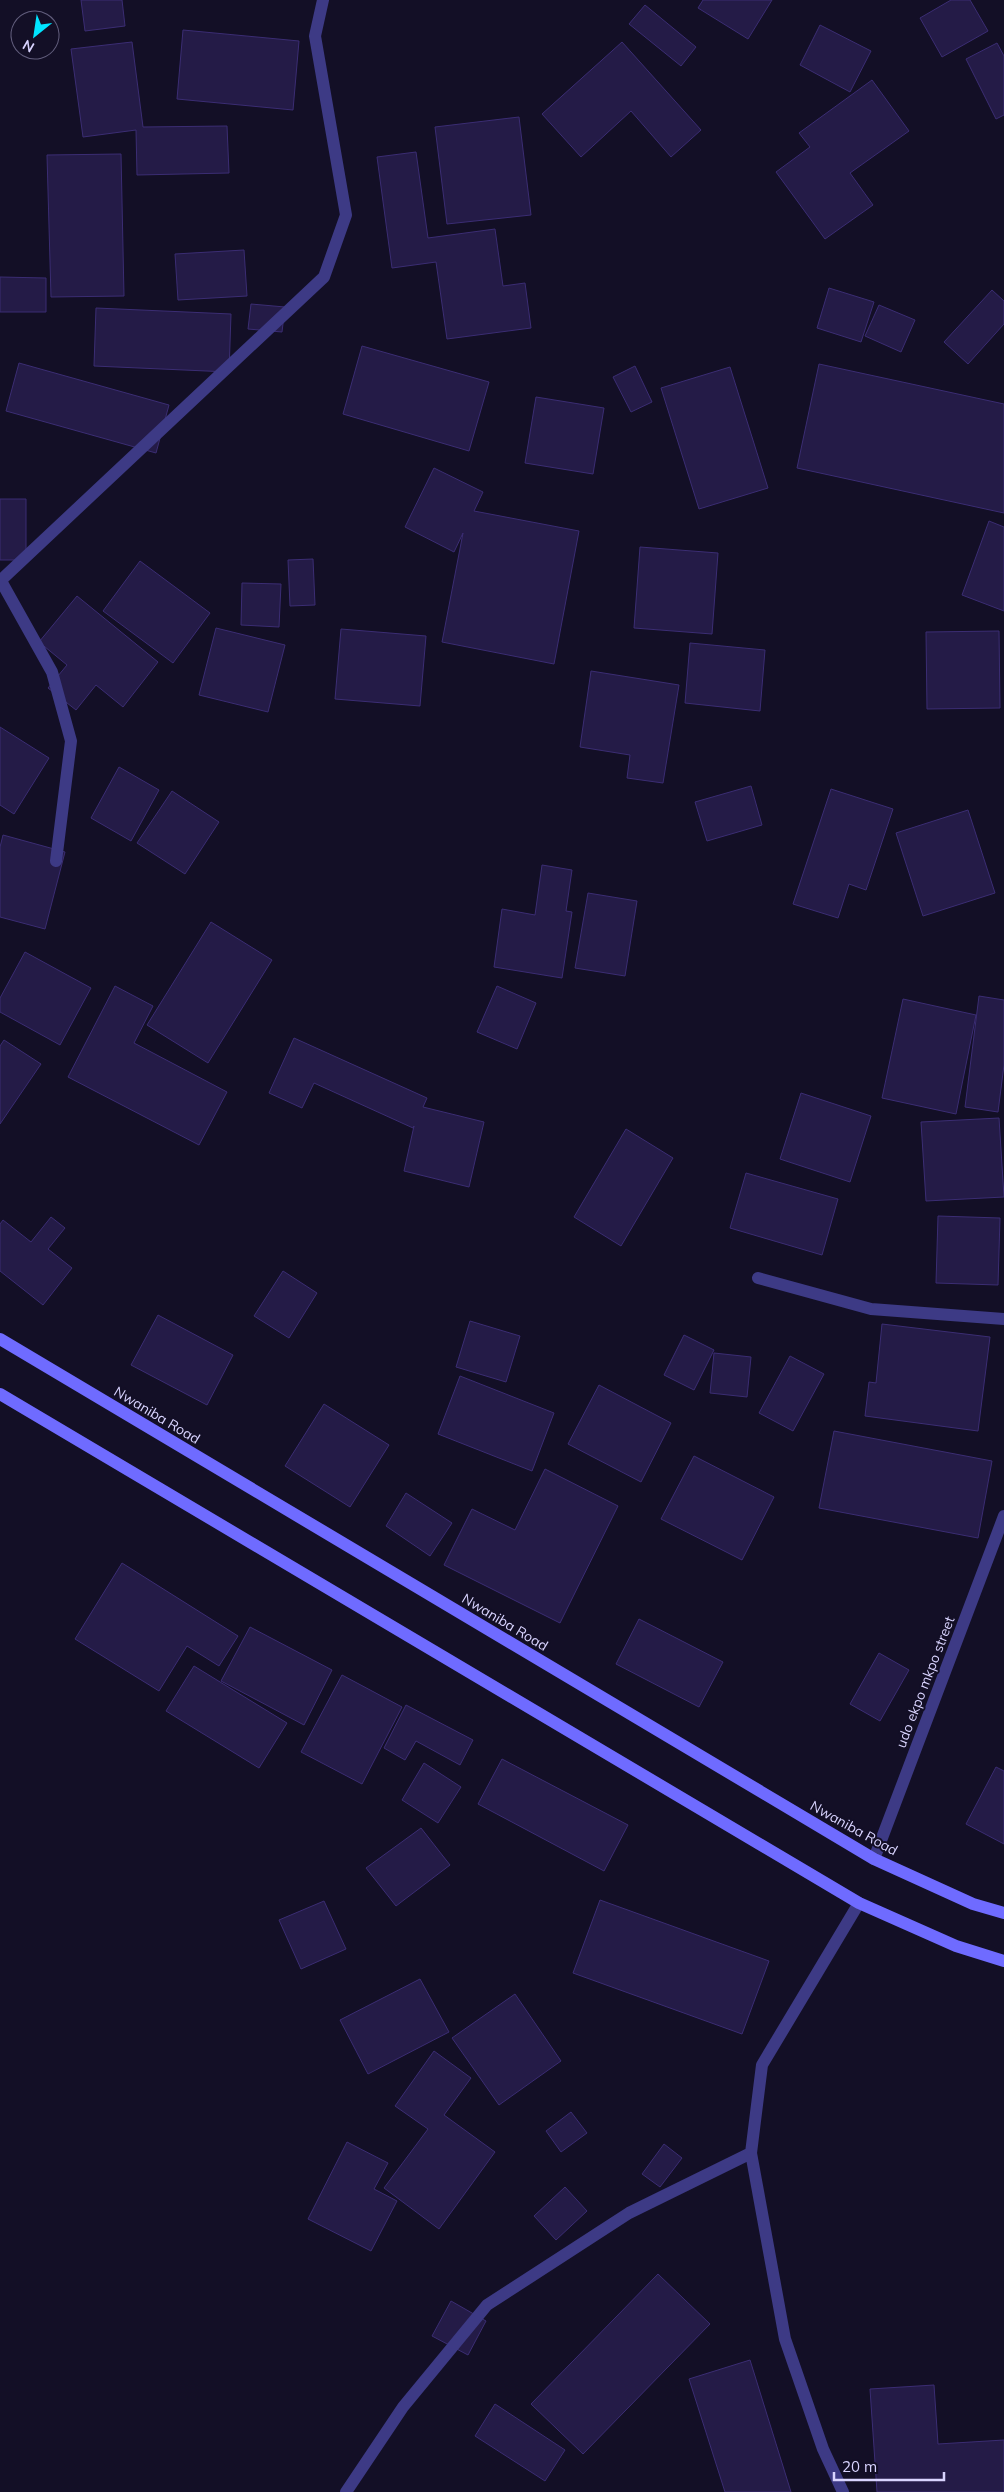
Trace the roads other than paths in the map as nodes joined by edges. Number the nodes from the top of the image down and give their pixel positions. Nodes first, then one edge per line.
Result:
1 (323, 0) edge
2 (0, 581) edge
3 (56, 861) dead end
4 (758, 1278) dead end
5 (1004, 1319) edge
6 (0, 1339) edge
7 (0, 1394) edge
8 (1004, 1516) edge
9 (874, 1858) junction
10 (859, 1903) junction
11 (1004, 1913) edge
12 (1004, 1961) edge
13 (751, 2153) junction
14 (346, 2492) edge
15 (843, 2492) edge

1 - 2 street
2 - 3 street
4 - 5 street
6 - 9 main road, Nwaniba Road
7 - 10 main road
8 - 9 street, udo ekpo mkpo street
9 - 11 main road, Nwaniba Road
10 - 12 main road
10 - 13 street
13 - 14 street
13 - 15 street

